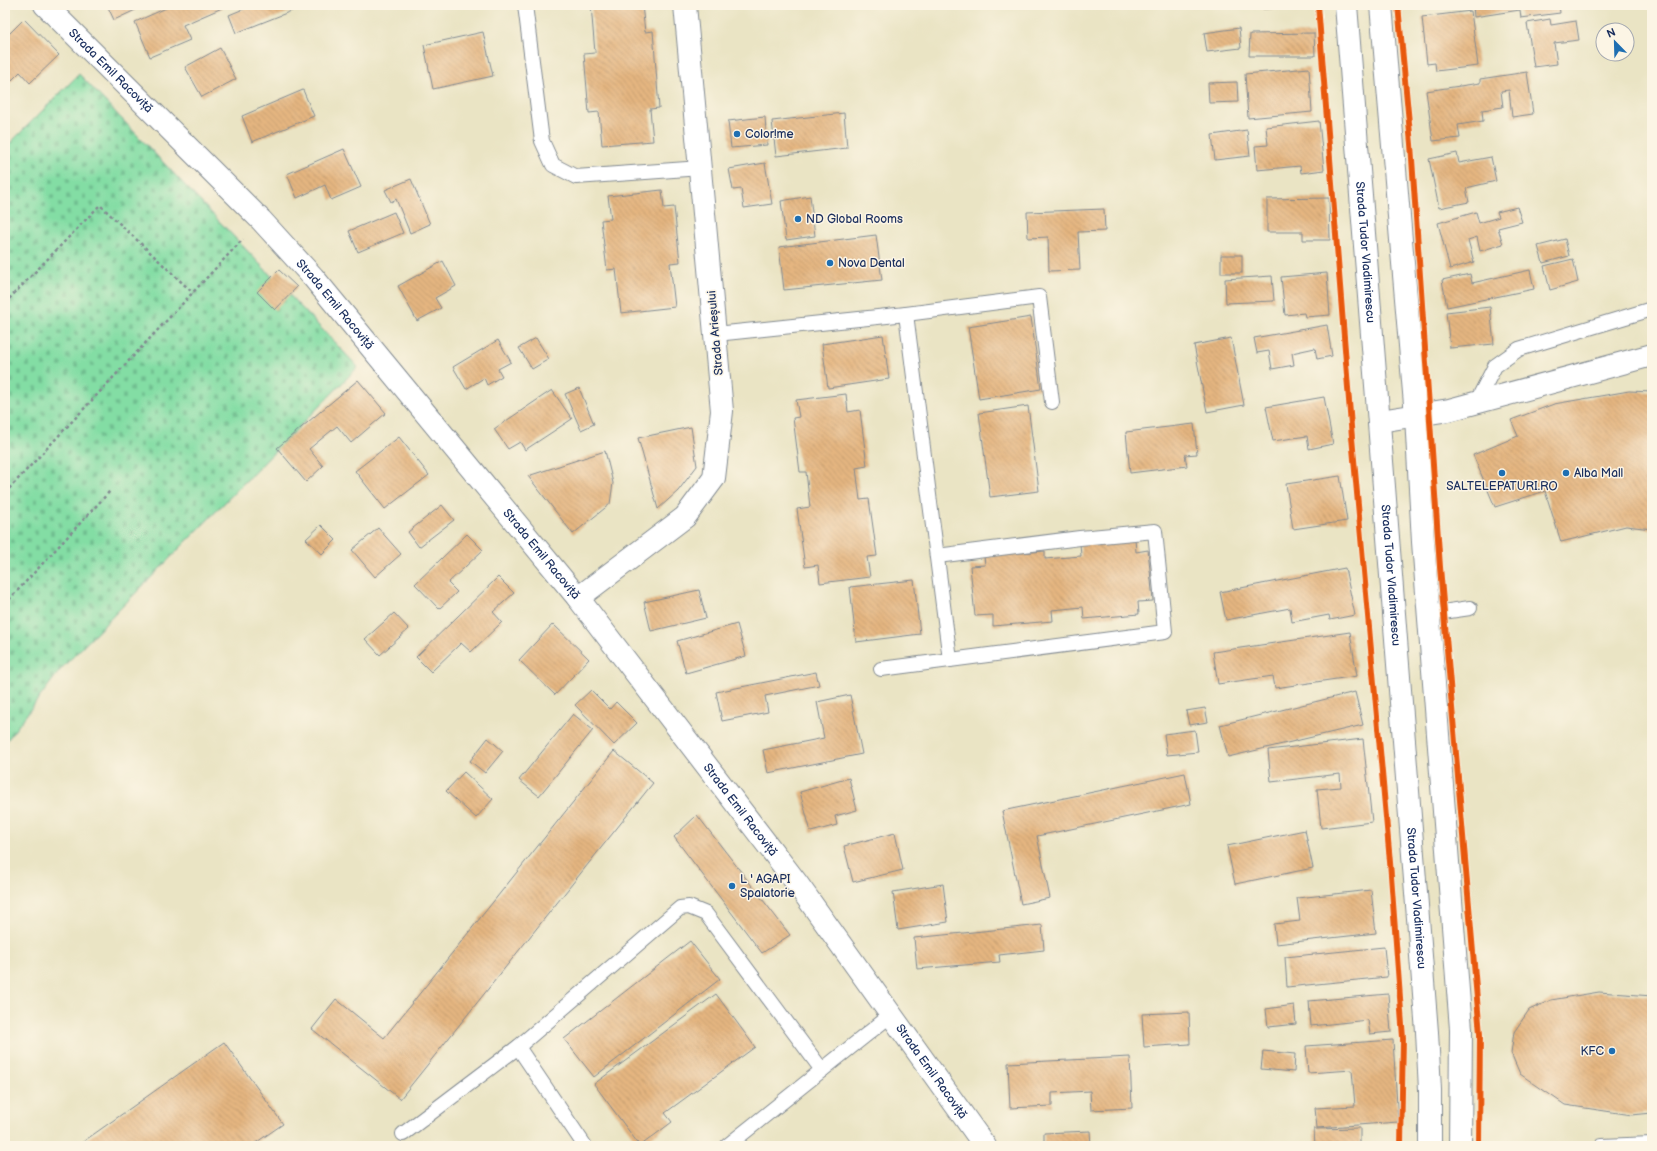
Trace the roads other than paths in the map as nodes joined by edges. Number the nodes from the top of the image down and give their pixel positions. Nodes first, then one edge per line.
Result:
1 (45, 5) edge
2 (525, 5) edge
3 (685, 5) edge
4 (1346, 5) edge
5 (1382, 5) edge
6 (701, 168) junction
7 (1652, 308) edge
8 (906, 314) junction
9 (716, 334) junction
10 (1652, 355) edge
11 (1478, 401) junction
12 (1052, 402) dead end
13 (1416, 416) junction
14 (1380, 421) junction
15 (937, 556) junction
16 (578, 598) junction
17 (1470, 608) dead end
18 (1429, 614) junction
19 (950, 660) junction
20 (881, 669) dead end
21 (891, 1015) junction
22 (518, 1047) junction
23 (822, 1070) junction
24 (403, 1134) dead end
25 (1652, 1144) edge
26 (585, 1146) edge
27 (727, 1146) edge
28 (985, 1146) edge
29 (1430, 1146) edge
30 (1460, 1146) edge
31 (1602, 1146) edge

1 - 16 street, Strada Emil Racoviță
2 - 6 lane
3 - 6 street, Strada Arieșului
4 - 14 street, Strada Tudor Vladimirescu
5 - 13 street
6 - 9 street, Strada Arieșului
7 - 11 lane
8 - 9 lane
8 - 12 lane
8 - 15 lane
9 - 16 street, Strada Arieșului
10 - 11 street
11 - 13 street
13 - 14 street
13 - 18 street
14 - 29 street, Strada Tudor Vladimirescu
15 - 19 lane
15 - 19 lane
16 - 21 street, Strada Emil Racoviță
17 - 18 lane
18 - 30 street
19 - 20 lane
21 - 23 lane
21 - 28 street, Strada Emil Racoviță
22 - 23 lane
22 - 24 lane
22 - 26 lane
23 - 27 lane
25 - 31 lane

